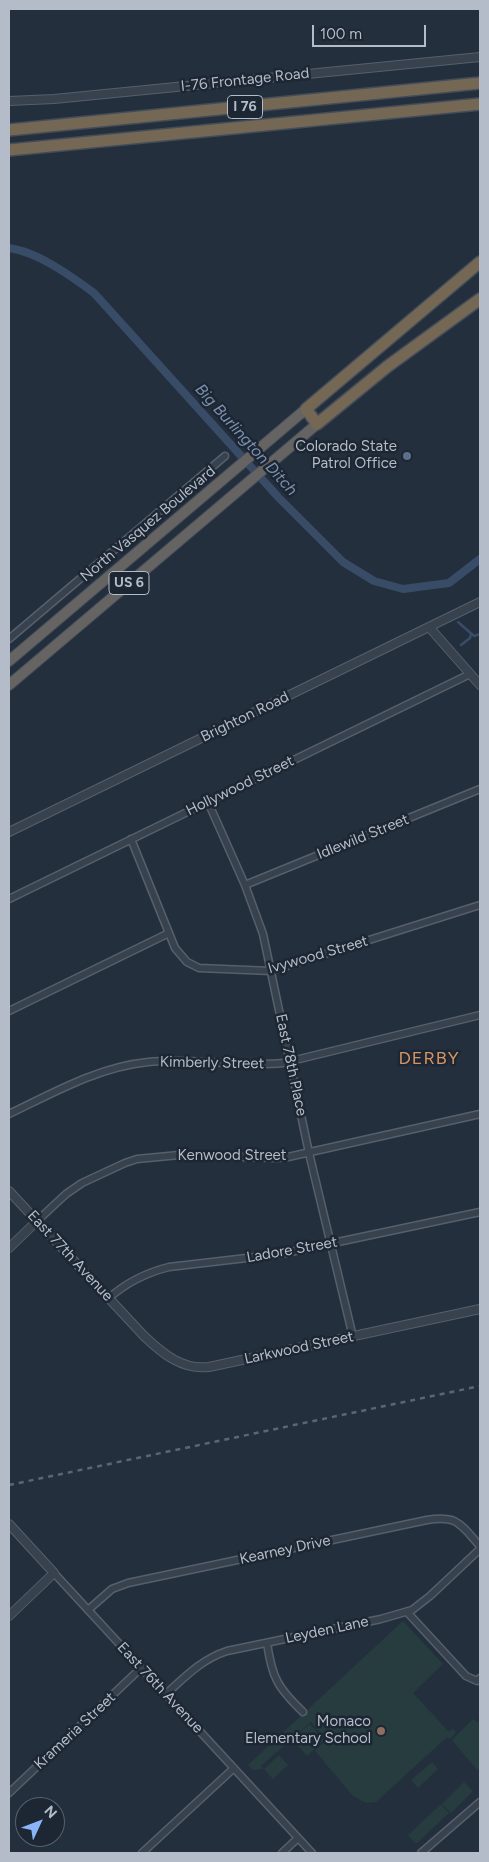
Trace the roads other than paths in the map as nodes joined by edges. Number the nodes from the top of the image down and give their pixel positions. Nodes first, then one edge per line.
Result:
1 (480, 57) edge
2 (480, 83) edge
3 (9, 101) edge
4 (480, 104) edge
5 (9, 130) edge
6 (9, 150) edge
7 (480, 262) edge
8 (480, 299) edge
9 (306, 409) junction
10 (317, 424) junction
11 (225, 456) dead end
12 (480, 602) edge
13 (429, 627) junction
14 (9, 638) edge
15 (9, 661) edge
16 (470, 674) junction
17 (9, 685) edge
18 (480, 685) edge
19 (480, 789) edge
20 (208, 802) junction
21 (9, 832) edge
22 (131, 840) junction
23 (245, 885) junction
24 (9, 899) edge
25 (480, 905) edge
26 (168, 933) junction
27 (271, 971) junction
28 (9, 1011) edge
29 (480, 1014) edge
30 (290, 1061) junction
31 (9, 1114) edge
32 (480, 1114) edge
33 (309, 1153) junction
34 (9, 1191) edge
35 (480, 1212) edge
36 (37, 1221) junction
37 (330, 1244) junction
38 (9, 1248) edge
39 (109, 1298) junction
40 (480, 1309) edge
41 (131, 1322) joint
42 (352, 1336) junction
43 (9, 1524) edge
44 (480, 1547) edge
45 (54, 1573) junction
46 (88, 1610) junction
47 (407, 1612) junction
48 (9, 1616) edge
49 (266, 1643) junction
50 (141, 1668) junction
51 (479, 1679) edge
52 (166, 1694) junction
53 (303, 1712) dead end
54 (234, 1768) junction
55 (9, 1793) edge
56 (480, 1802) edge
57 (298, 1838) junction
58 (142, 1853) edge
59 (282, 1853) edge
60 (312, 1853) edge
61 (421, 1853) edge

1 - 3 street, I-76 Frontage Road
2 - 5 highway, I 76
4 - 6 highway, I 76
7 - 9 highway, US 6
8 - 10 highway, US 6
9 - 10 highway
9 - 15 highway, North Vasquez Boulevard / US 6
10 - 17 highway, US 6
11 - 14 street
12 - 13 street, Brighton Road
13 - 16 street
13 - 21 street, Brighton Road
16 - 18 street
16 - 20 street, Hollywood Street
19 - 23 street, Idlewild Street
20 - 22 street, Hollywood Street
20 - 23 street, East 78th Place
22 - 24 street, Hollywood Street
22 - 26 street, Ivywood Street
23 - 27 street, East 78th Place
25 - 27 street, Ivywood Street
26 - 27 street, Ivywood Street
26 - 28 street
27 - 30 street, East 78th Place
29 - 30 street, Kimberly Street
30 - 31 street, Kimberly Street
30 - 33 street, East 78th Place
32 - 33 street, Kenwood Street
33 - 36 street, Kenwood Street
33 - 37 street, East 78th Place
34 - 36 street, East 77th Avenue
35 - 37 street, Ladore Street
36 - 38 street, Kenwood Street
36 - 39 street, East 77th Avenue
37 - 39 street, Ladore Street
37 - 42 street, East 78th Place
39 - 41 street, East 77th Avenue
40 - 42 street, Larkwood Street
41 - 42 street, Larkwood Street
43 - 45 street, East 76th Avenue
44 - 46 street, Kearney Drive
44 - 47 street, Leyden Lane
45 - 46 street, East 76th Avenue
45 - 48 street
46 - 50 street, East 76th Avenue
47 - 49 street, Leyden Lane
47 - 51 street
49 - 52 street, Leyden Lane
49 - 53 street
50 - 52 street, East 76th Avenue
50 - 55 street, Krameria Street
52 - 54 street, East 76th Avenue
54 - 57 street, East 76th Avenue
54 - 58 street
56 - 61 street
57 - 59 street
57 - 60 street, East 76th Avenue

